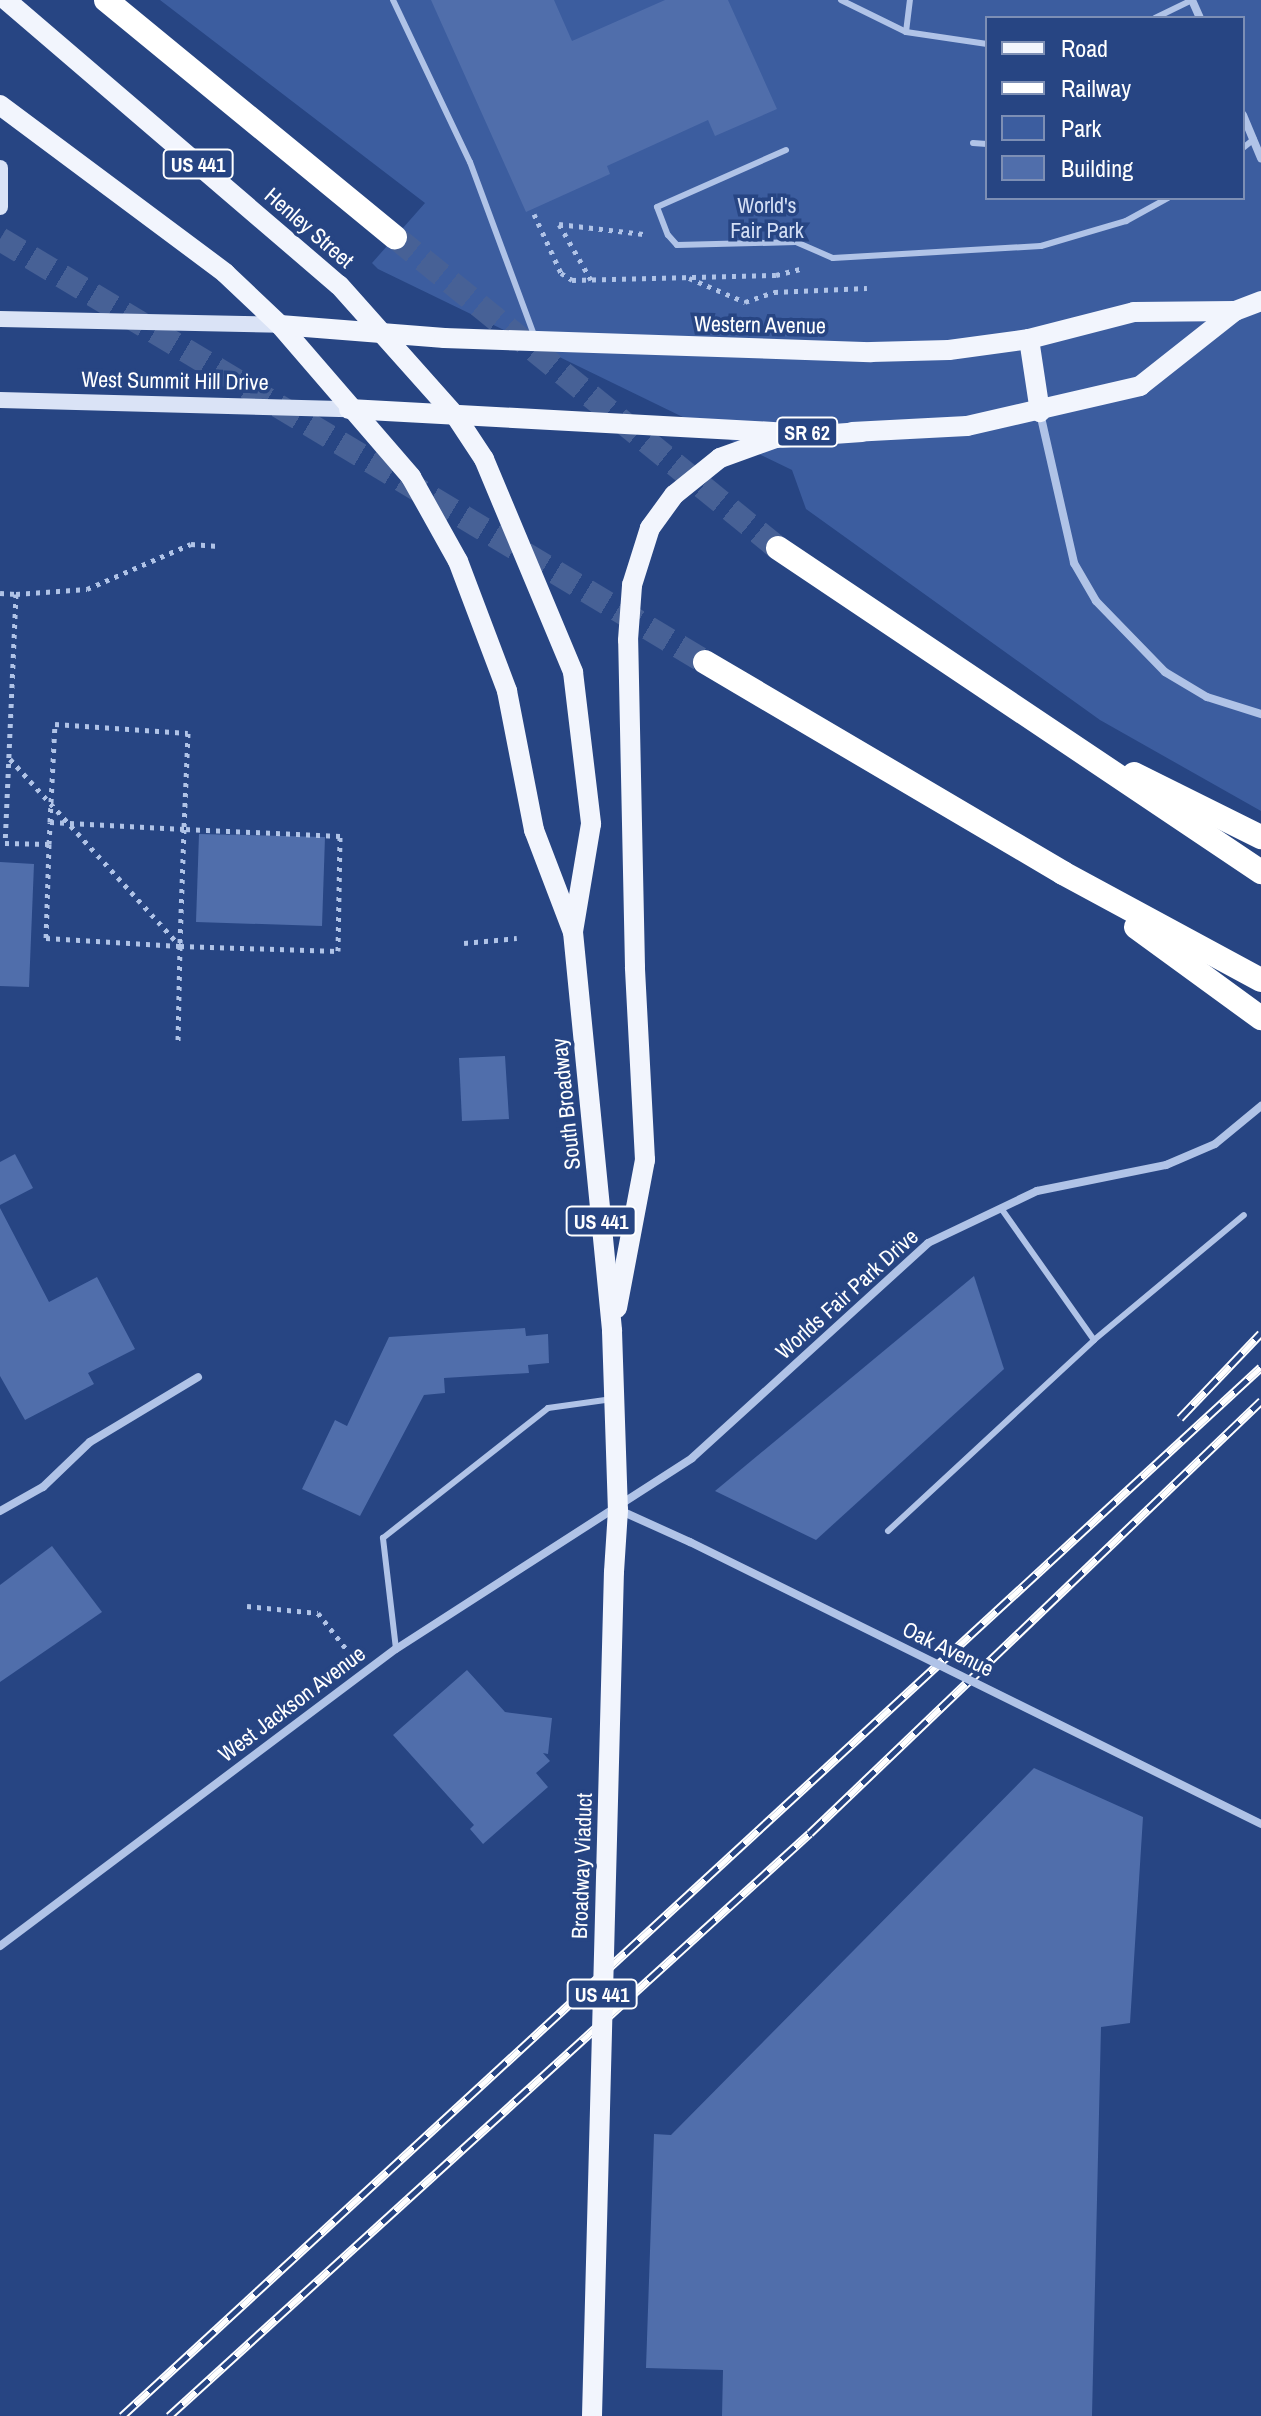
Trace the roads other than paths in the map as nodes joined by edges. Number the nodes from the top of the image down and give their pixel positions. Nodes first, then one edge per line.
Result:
1 (6, 0) edge
2 (106, 0) edge
3 (393, 0) edge
4 (841, 0) edge
5 (910, 0) edge
6 (1192, 0) edge
7 (1159, 16) edge
8 (906, 32) junction
9 (985, 44) edge
10 (0, 105) edge
11 (1245, 118) edge
12 (1258, 137) edge
13 (973, 143) dead end
14 (985, 144) edge
15 (786, 150) dead end
16 (1261, 158) edge
17 (0, 168) edge
18 (1164, 200) edge
19 (0, 207) edge
20 (395, 237) tunnel mouth
21 (1261, 301) edge
22 (1235, 311) junction
23 (0, 319) edge
24 (280, 325) junction
25 (384, 333) junction
26 (1029, 339) junction
27 (537, 342) junction
28 (0, 400) edge
29 (349, 409) junction
30 (1040, 412) junction
31 (455, 415) junction
32 (862, 432) junction
33 (778, 548) tunnel mouth
34 (705, 662) tunnel mouth
35 (1261, 714) edge
36 (1030, 722) junction
37 (1261, 837) edge
38 (1261, 872) edge
39 (1063, 873) junction
40 (573, 932) junction
41 (1258, 979) edge
42 (1261, 1018) edge
43 (1261, 1106) edge
44 (1001, 1208) junction
45 (1244, 1215) dead end
46 (612, 1331) junction
47 (1094, 1340) junction
48 (198, 1377) dead end
49 (615, 1399) junction
50 (618, 1510) junction
51 (0, 1511) edge
52 (888, 1531) dead end
53 (396, 1649) junction
54 (1261, 1824) edge
55 (0, 1946) edge
56 (592, 2416) edge

1 - 25 main road, Henley Street / US 441
2 - 20 highway
3 - 27 lane
4 - 8 lane
5 - 8 lane
6 - 7 lane
8 - 9 lane
10 - 24 main road, US 441
11 - 12 street
12 - 16 street
13 - 14 lane
15 - 18 lane
17 - 19 main road
21 - 22 main road, Western Avenue / SR 62
22 - 26 main road, Western Avenue / SR 62
22 - 30 main road, Western Avenue / SR 62
23 - 24 main road
24 - 25 main road, Western Avenue / SR 62
24 - 29 main road, US 441
25 - 27 main road, Western Avenue / SR 62
25 - 31 main road, Henley Street / US 441
26 - 27 main road, Western Avenue / SR 62
26 - 30 main road
28 - 29 main road, West Summit Hill Drive
29 - 31 main road, Western Avenue / SR 62
29 - 40 main road, South Broadway / US 441
30 - 32 main road, Western Avenue / SR 62
30 - 35 street
31 - 32 main road, Western Avenue / SR 62
31 - 40 main road, South Broadway / US 441
32 - 46 main road
33 - 36 highway
34 - 39 highway
36 - 37 highway
36 - 38 highway
39 - 41 highway
39 - 42 highway
40 - 46 main road, South Broadway / US 441
43 - 44 street, Worlds Fair Park Drive
44 - 47 lane
44 - 50 street, Worlds Fair Park Drive
45 - 47 lane
46 - 49 main road, South Broadway / US 441
47 - 52 lane
48 - 51 street
49 - 50 main road, South Broadway / US 441
49 - 53 lane
50 - 53 street, West Jackson Avenue
50 - 54 street, Oak Avenue, bridge
50 - 56 main road, Broadway Viaduct / US 441, bridge
53 - 55 street, West Jackson Avenue

